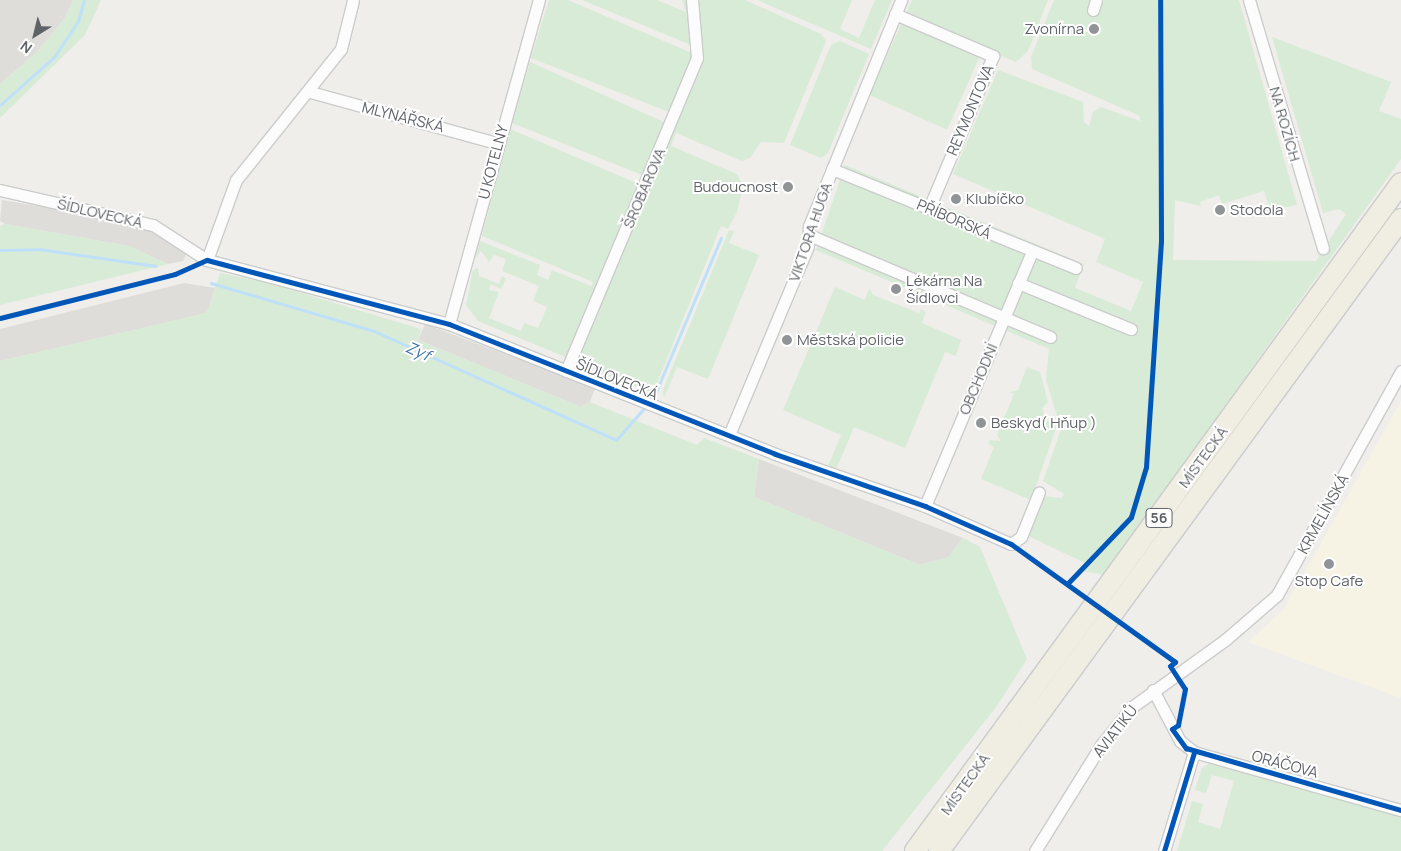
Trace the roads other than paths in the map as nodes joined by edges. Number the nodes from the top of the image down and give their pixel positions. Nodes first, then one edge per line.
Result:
1 (353, 0) edge
2 (539, 0) edge
3 (692, 0) edge
4 (901, 0) edge
5 (1249, 0) edge
6 (895, 14) junction
7 (310, 92) junction
8 (497, 143) junction
9 (832, 169) junction
10 (1401, 183) edge
11 (0, 190) edge
12 (930, 208) junction
13 (1401, 219) edge
14 (809, 235) junction
15 (1323, 248) dead end
16 (1032, 251) junction
17 (207, 260) junction
18 (1076, 268) dead end
19 (1018, 283) junction
20 (1004, 318) junction
21 (449, 324) junction
22 (1131, 328) dead end
23 (1050, 337) dead end
24 (566, 371) junction
25 (1401, 371) edge
26 (729, 435) junction
27 (1039, 492) dead end
28 (925, 506) junction
29 (1225, 640) joint
30 (1153, 690) junction
31 (1194, 752) junction
32 (1401, 810) edge
33 (915, 851) edge
34 (939, 851) edge
35 (1035, 851) edge
36 (1164, 851) edge

1 - 7 street
2 - 8 street, U KOTELNY
3 - 24 street, ŠROBÁROVA
4 - 6 street, VIKTORA HUGA
5 - 15 street, NA ROZÍCH
6 - 9 street, VIKTORA HUGA
6 - 12 street, REYMONTOVA
7 - 8 street, MLYNÁŘSKÁ
7 - 17 street
8 - 21 street, U KOTELNY
9 - 12 street, PŘÍBORSKÁ
9 - 14 street, VIKTORA HUGA
10 - 33 highway, MÍSTECKÁ / 56
11 - 17 street, ŠÍDLOVECKÁ
12 - 16 street, PŘÍBORSKÁ
13 - 34 highway, MÍSTECKÁ / 56
14 - 20 street
14 - 26 street, VIKTORA HUGA
16 - 18 street, PŘÍBORSKÁ
16 - 19 street, OBCHODNÍ
17 - 21 street, ŠÍDLOVECKÁ
19 - 20 street, OBCHODNÍ
19 - 22 street
20 - 23 street
20 - 28 street, OBCHODNÍ
21 - 24 street, ŠÍDLOVECKÁ
24 - 26 street, ŠÍDLOVECKÁ
25 - 29 street, KRMELÍNSKÁ
26 - 28 street, ŠÍDLOVECKÁ
27 - 28 street, ŠÍDLOVECKÁ
29 - 30 street, AVIATIKŮ
30 - 31 street, ORÁČOVA
30 - 35 street, AVIATIKŮ
31 - 32 street, ORÁČOVA
31 - 36 street

